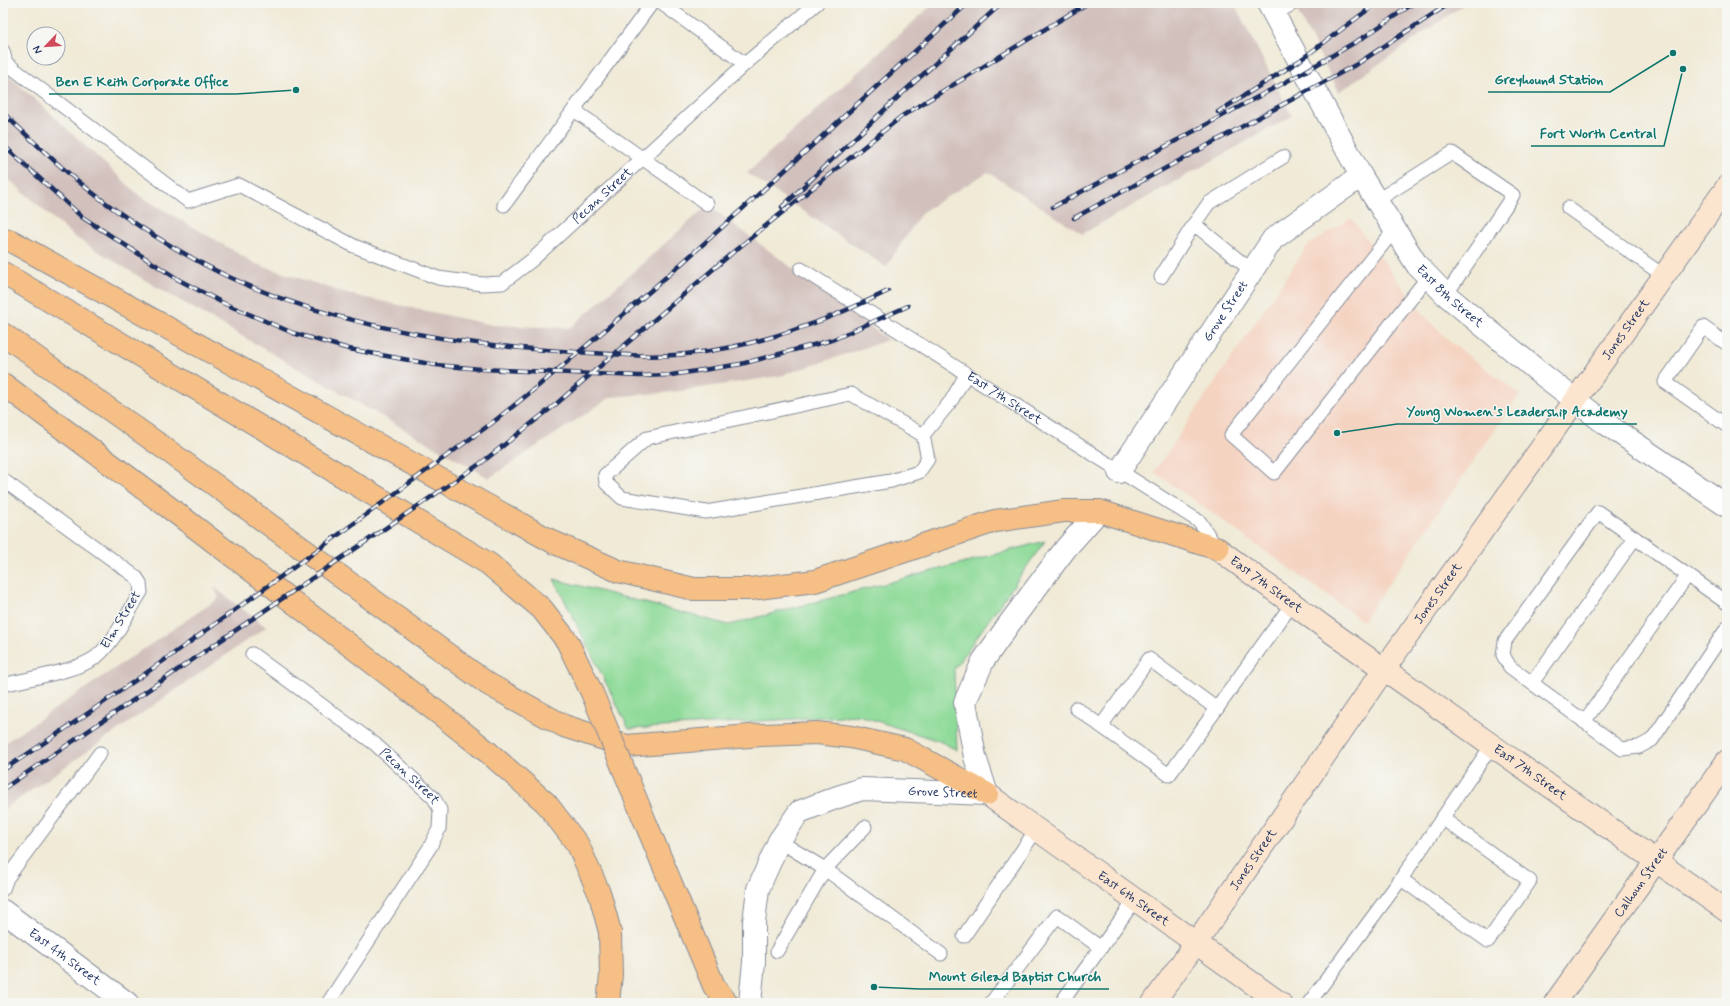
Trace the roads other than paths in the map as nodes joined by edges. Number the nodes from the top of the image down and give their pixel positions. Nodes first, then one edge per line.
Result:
1 (652, 3) edge
2 (661, 3) edge
3 (817, 3) edge
4 (1294, 3) edge
5 (1271, 9) edge
6 (3, 51) edge
7 (745, 64) junction
8 (574, 110) junction
9 (1283, 157) dead end
10 (643, 159) junction
11 (1360, 176) junction
12 (1727, 187) edge
13 (1376, 201) junction
14 (708, 204) dead end
15 (504, 205) dead end
16 (1568, 208) dead end
17 (1194, 224) junction
18 (1395, 229) junction
19 (3, 240) edge
20 (801, 269) dead end
21 (1252, 271) junction
22 (3, 273) edge
23 (1428, 276) junction
24 (1664, 276) junction
25 (1161, 277) dead end
26 (1446, 295) junction
27 (3, 334) edge
28 (1727, 344) edge
29 (966, 376) junction
30 (3, 384) edge
31 (1576, 400) junction
32 (1727, 426) edge
33 (923, 435) junction
34 (1119, 472) junction
35 (3, 480) edge
36 (1727, 506) edge
37 (1100, 511) junction
38 (1635, 538) junction
39 (1218, 549) junction
40 (1688, 575) junction
41 (1727, 603) edge
42 (1292, 604) junction
43 (1726, 632) edge
44 (252, 654) dead end
45 (1384, 670) junction
46 (1532, 683) junction
47 (3, 685) edge
48 (1076, 708) dead end
49 (1217, 709) junction
50 (1584, 722) junction
51 (1100, 726) junction
52 (1492, 745) junction
53 (100, 753) dead end
54 (1727, 761) edge
55 (987, 794) junction
56 (1442, 818) junction
57 (865, 827) dead end
58 (1036, 830) junction
59 (779, 841) junction
60 (1656, 861) junction
61 (825, 869) junction
62 (1401, 879) junction
63 (4, 880) edge
64 (1135, 900) junction
65 (3, 911) edge
66 (1727, 911) edge
67 (964, 936) dead end
68 (1196, 943) junction
69 (1101, 948) junction
70 (777, 951) dead end
71 (941, 954) dead end
72 (127, 1003) edge
73 (328, 1003) edge
74 (608, 1003) edge
75 (726, 1003) edge
76 (750, 1003) edge
77 (991, 1003) edge
78 (1061, 1003) edge
79 (1153, 1003) edge
80 (1280, 1003) edge
81 (1309, 1003) edge
82 (1555, 1003) edge

1 - 8 lane
2 - 7 lane
3 - 7 lane, Pecan Street
4 - 5 lane
5 - 11 street, East 8th Street
6 - 10 lane, Pecan Street
7 - 10 lane, Pecan Street
8 - 10 lane
8 - 15 lane
9 - 17 lane
10 - 14 lane
11 - 13 street, East 8th Street
11 - 21 street, Grove Street
12 - 24 street, Jones Street
13 - 18 street, East 8th Street
13 - 26 lane
16 - 24 lane
17 - 21 lane
17 - 25 lane
18 - 23 street, East 8th Street
18 - 23 lane
19 - 37 highway
20 - 29 lane, East 7th Street
21 - 34 street, Grove Street
22 - 75 highway, bridge
23 - 26 street, East 8th Street
24 - 31 street, Jones Street
26 - 31 street, East 8th Street
27 - 55 highway
28 - 32 lane
29 - 33 lane
29 - 34 lane, East 7th Street
30 - 74 highway
31 - 36 street, East 8th Street
31 - 45 street, Jones Street
33 - 33 lane
34 - 39 lane, East 7th Street
35 - 47 lane, Elm Street
37 - 39 highway
37 - 55 street, Grove Street
38 - 40 lane
38 - 46 lane
38 - 46 lane
39 - 42 street, East 7th Street
40 - 41 lane
40 - 50 lane
42 - 45 street, East 7th Street
42 - 49 lane
43 - 50 lane
44 - 73 lane, Pecan Street
45 - 52 street, East 7th Street
45 - 68 street, Jones Street
46 - 50 lane
48 - 51 lane
49 - 51 lane
49 - 51 lane
52 - 56 lane
52 - 60 street, East 7th Street
53 - 63 lane
54 - 60 street, Calhoun Street
55 - 58 street, East 6th Street
55 - 59 street, Grove Street
56 - 62 lane
56 - 62 lane
57 - 61 lane
58 - 64 street, East 6th Street
58 - 67 lane
59 - 61 lane
59 - 76 street, Grove Street
60 - 66 street, East 7th Street
60 - 82 street, Calhoun Street
61 - 70 lane
61 - 71 lane
62 - 81 lane
64 - 68 street, East 6th Street
64 - 69 lane
65 - 72 street, East 4th Street
68 - 79 street, Jones Street
68 - 80 street, East 6th Street
69 - 77 lane
69 - 78 lane

